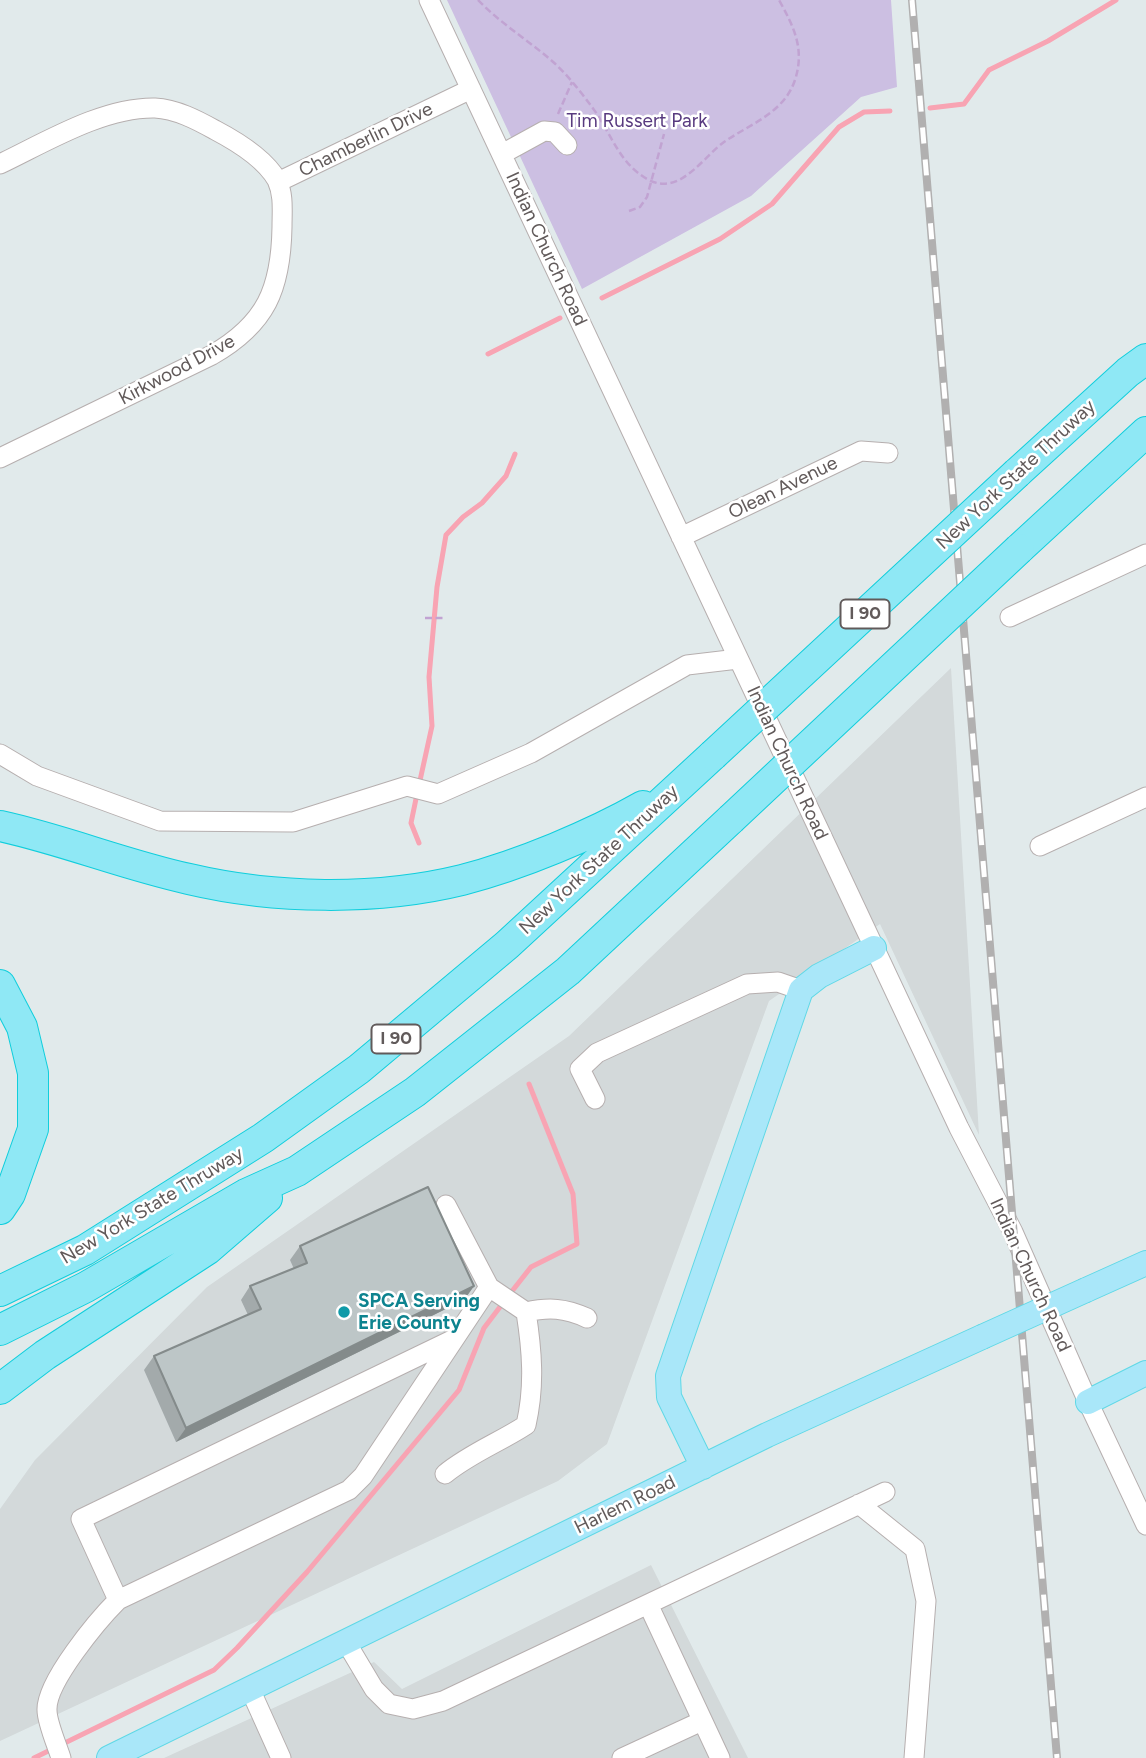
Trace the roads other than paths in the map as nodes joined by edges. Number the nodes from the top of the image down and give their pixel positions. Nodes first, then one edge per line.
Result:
1 (429, 0) edge
2 (471, 89) junction
3 (561, 139) road end
4 (502, 154) junction
5 (0, 164) edge
6 (278, 182) junction
7 (1146, 359) edge
8 (1146, 432) edge
9 (888, 453) dead end
10 (0, 458) edge
11 (681, 537) junction
12 (1146, 554) edge
13 (1010, 617) dead end
14 (738, 660) junction
15 (0, 754) edge
16 (677, 787) junction
17 (1146, 797) edge
18 (0, 826) edge
19 (1040, 846) dead end
20 (874, 948) junction
21 (0, 985) edge
22 (801, 990) junction
23 (595, 1099) dead end
24 (297, 1171) junction
25 (446, 1205) dead end
26 (0, 1209) edge
27 (1146, 1263) edge
28 (489, 1287) junction
29 (0, 1291) edge
30 (526, 1312) junction
31 (587, 1318) dead end
32 (0, 1330) edge
33 (455, 1338) junction
34 (1146, 1373) edge
35 (0, 1389) edge
36 (1088, 1402) junction
37 (703, 1467) junction
38 (445, 1474) dead end
39 (885, 1492) dead end
40 (859, 1504) junction
41 (1144, 1515) edge
42 (118, 1600) junction
43 (648, 1604) junction
44 (346, 1642) junction
45 (250, 1689) junction
46 (702, 1721) junction
47 (61, 1758) edge
48 (109, 1758) edge
49 (281, 1758) edge
50 (622, 1758) edge
51 (720, 1758) edge
52 (914, 1758) edge

1 - 2 street, Indian Church Road
2 - 4 street, Indian Church Road
2 - 6 street, Chamberlin Drive
3 - 4 street
4 - 11 street, Indian Church Road
5 - 6 street, Chamberlin Drive
6 - 10 street, Kirkwood Drive
7 - 16 highway, New York State Thruway / I 90, bridge
8 - 24 highway, New York State Thruway / I 90, bridge
9 - 11 street, Olean Avenue
11 - 14 street, Indian Church Road
12 - 13 street
14 - 15 street
14 - 20 street, Indian Church Road
16 - 18 highway
16 - 29 highway, New York State Thruway / I 90
17 - 19 street
20 - 22 main road
20 - 36 street, Indian Church Road
21 - 26 highway
22 - 23 street
22 - 37 main road
24 - 32 highway, New York State Thruway / I 90
24 - 35 highway
25 - 28 street
27 - 37 main road, Harlem Road, bridge
28 - 30 street
28 - 33 street
30 - 31 street
30 - 38 street
33 - 42 street
33 - 42 street
34 - 36 main road
36 - 41 street, Indian Church Road
37 - 44 main road, Harlem Road
39 - 40 street
40 - 43 street
40 - 52 street
42 - 47 street
43 - 44 street
43 - 46 street
44 - 45 main road, Harlem Road
45 - 48 main road, Harlem Road
45 - 49 street
46 - 50 street
46 - 51 street

